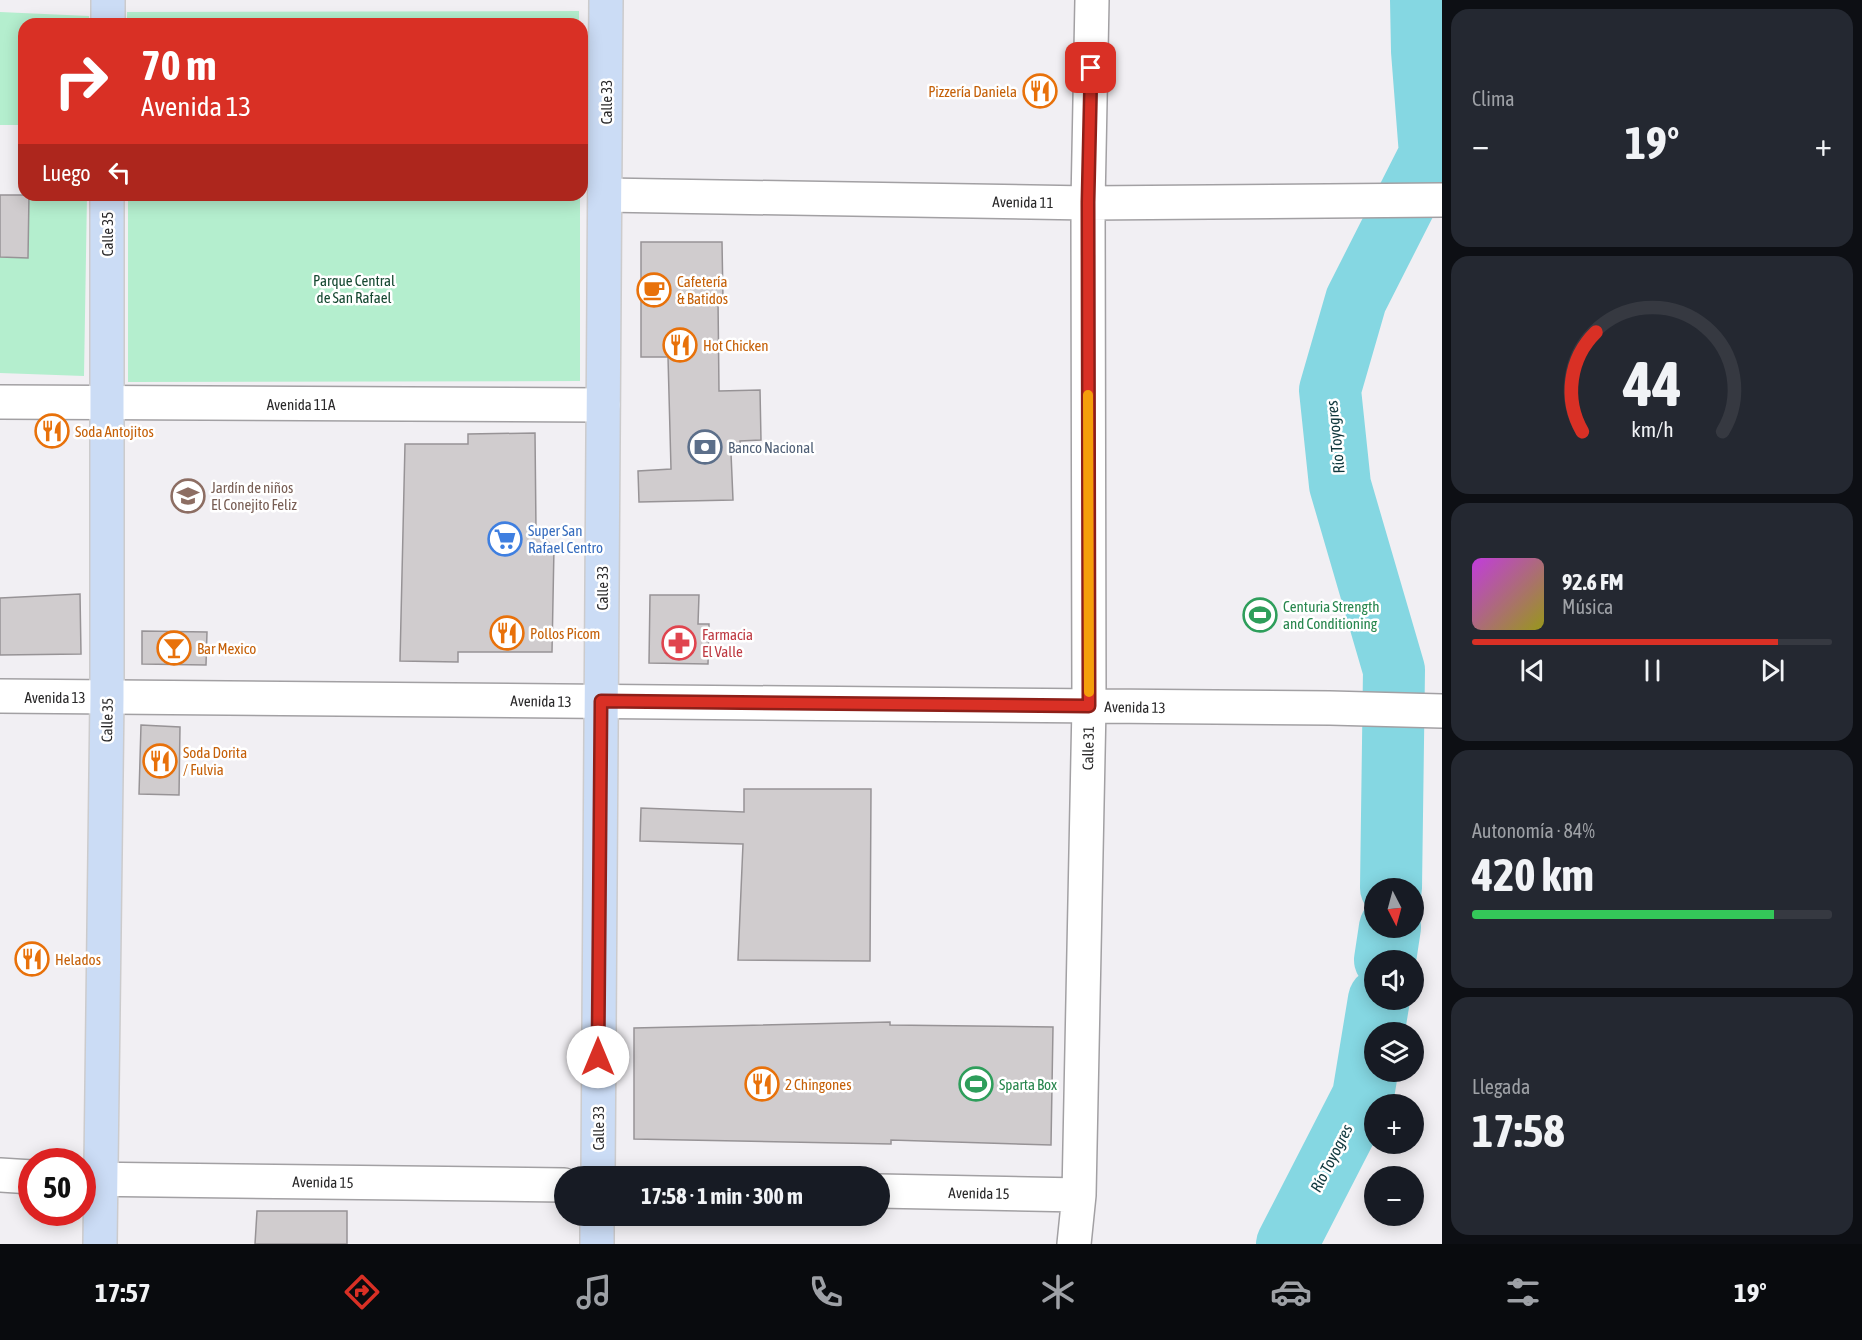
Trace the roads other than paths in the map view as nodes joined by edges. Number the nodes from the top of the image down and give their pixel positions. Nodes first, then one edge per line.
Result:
1 (108, 0) edge
2 (606, 0) edge
3 (1092, 0) edge
4 (108, 18) edge
5 (605, 195) junction
6 (1442, 200) edge
7 (107, 201) edge
8 (1088, 202) junction
9 (0, 402) edge
10 (107, 403) junction
11 (603, 405) junction
12 (0, 696) edge
13 (107, 697) junction
14 (601, 701) junction
15 (1089, 706) junction
16 (1442, 711) edge
17 (92, 1148) edge
18 (598, 1166) edge
19 (0, 1175) edge
20 (18, 1176) edge
21 (96, 1179) edge
22 (554, 1185) edge
23 (890, 1191) edge
24 (1079, 1196) junction
25 (96, 1215) edge
26 (597, 1226) edge
27 (100, 1244) edge
28 (597, 1244) edge
29 (1074, 1244) edge

1 - 4 main road
2 - 5 main road, Calle 33
3 - 8 street, Calle 31
5 - 8 street, Avenida 11
5 - 11 main road, Calle 33
6 - 8 street, Avenida 11
7 - 10 main road, Calle 35
8 - 15 street, Calle 31
9 - 10 street, Avenida 11A
10 - 11 street, Avenida 11A
10 - 13 main road, Calle 35
11 - 14 main road, Calle 33
12 - 13 street, Avenida 13
13 - 14 street, Avenida 13
13 - 17 main road, Calle 35
14 - 15 street, Avenida 13
14 - 18 main road, Calle 33
15 - 16 street, Avenida 13
15 - 24 street, Calle 31
19 - 20 street
21 - 22 street, Avenida 15
23 - 24 street, Avenida 15
24 - 29 street, Calle 31
25 - 27 main road, Calle 35
26 - 28 main road

